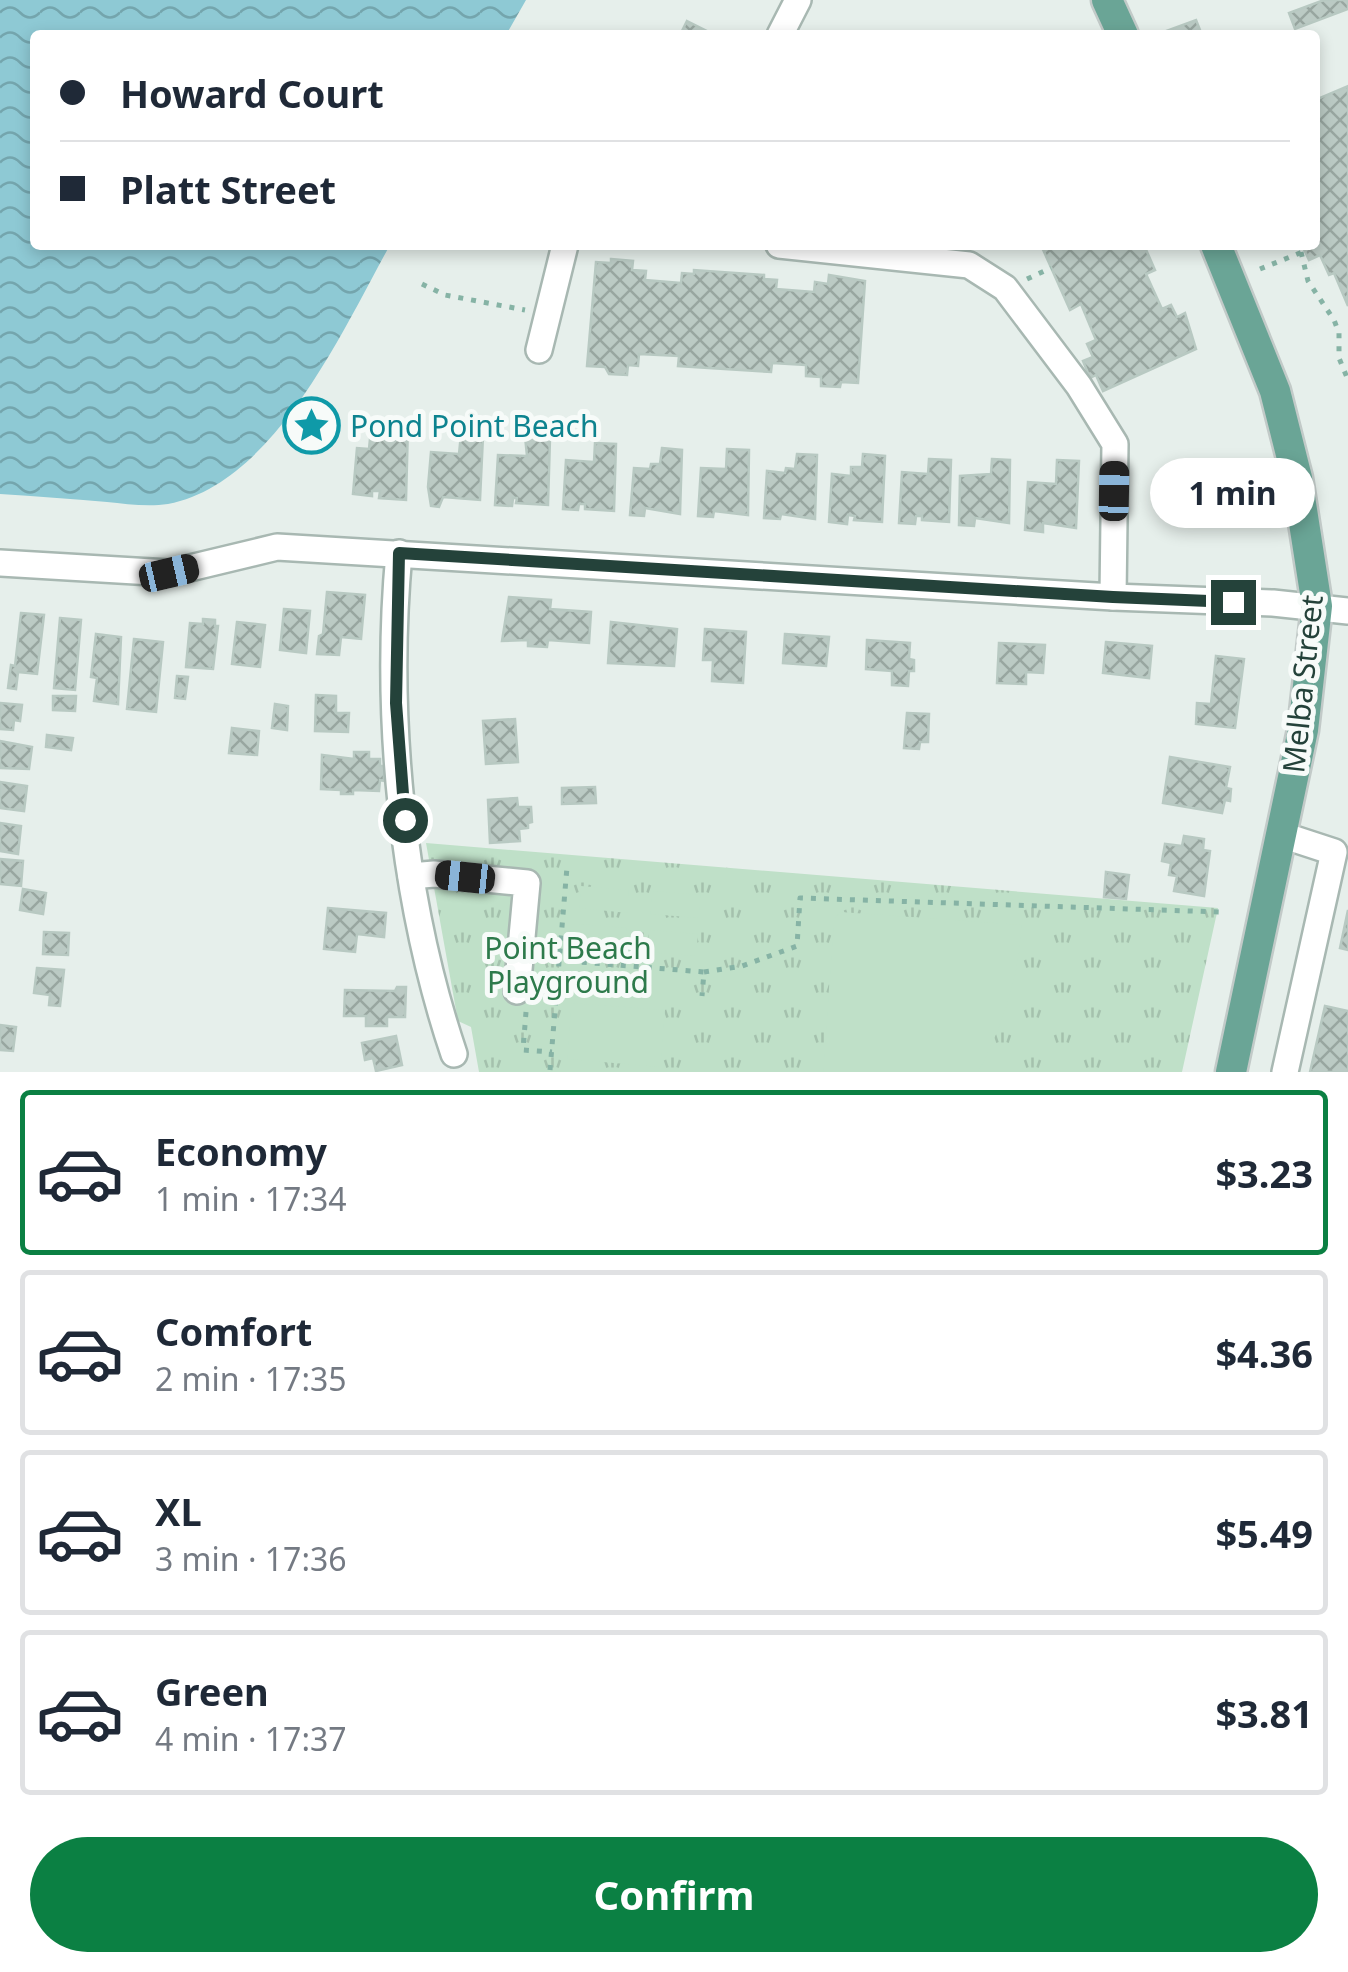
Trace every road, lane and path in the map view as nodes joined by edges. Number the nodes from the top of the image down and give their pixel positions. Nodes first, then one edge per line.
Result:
1 (798, 0) edge
2 (1107, 0) edge
3 (783, 30) edge
4 (1120, 30) edge
5 (563, 250) edge
6 (826, 250) edge
7 (1218, 250) edge
8 (1260, 269) dead end
9 (422, 284) dead end
10 (525, 310) dead end
11 (539, 350) dead end
12 (1348, 380) edge
13 (399, 553) junction
14 (0, 563) edge
15 (1113, 597) junction
16 (1317, 606) junction
17 (1348, 611) edge
18 (1282, 836) junction
19 (1341, 854) edge
20 (567, 867) dead end
21 (411, 876) junction
22 (1220, 912) dead end
23 (520, 956) junction
24 (559, 960) junction
25 (644, 967) junction
26 (704, 972) junction
27 (517, 991) joint
28 (642, 992) dead end
29 (702, 996) dead end
30 (552, 1052) junction
31 (454, 1054) dead end
32 (550, 1070) edge
33 (1231, 1072) edge
34 (1286, 1072) edge

1 - 3 street
2 - 4 main road
5 - 11 street
6 - 15 street
7 - 16 main road, Melba Street
8 - 12 path
9 - 10 path
13 - 14 street
13 - 15 street
13 - 21 street
15 - 16 street
16 - 17 street
16 - 18 main road, Melba Street
18 - 19 street
18 - 33 main road, Melba Street
19 - 34 street
20 - 24 path
21 - 23 street
21 - 31 street
22 - 26 path
23 - 24 path
23 - 27 street
24 - 25 path
24 - 30 path
25 - 26 path
25 - 28 path
26 - 29 path
27 - 30 path
30 - 32 path

